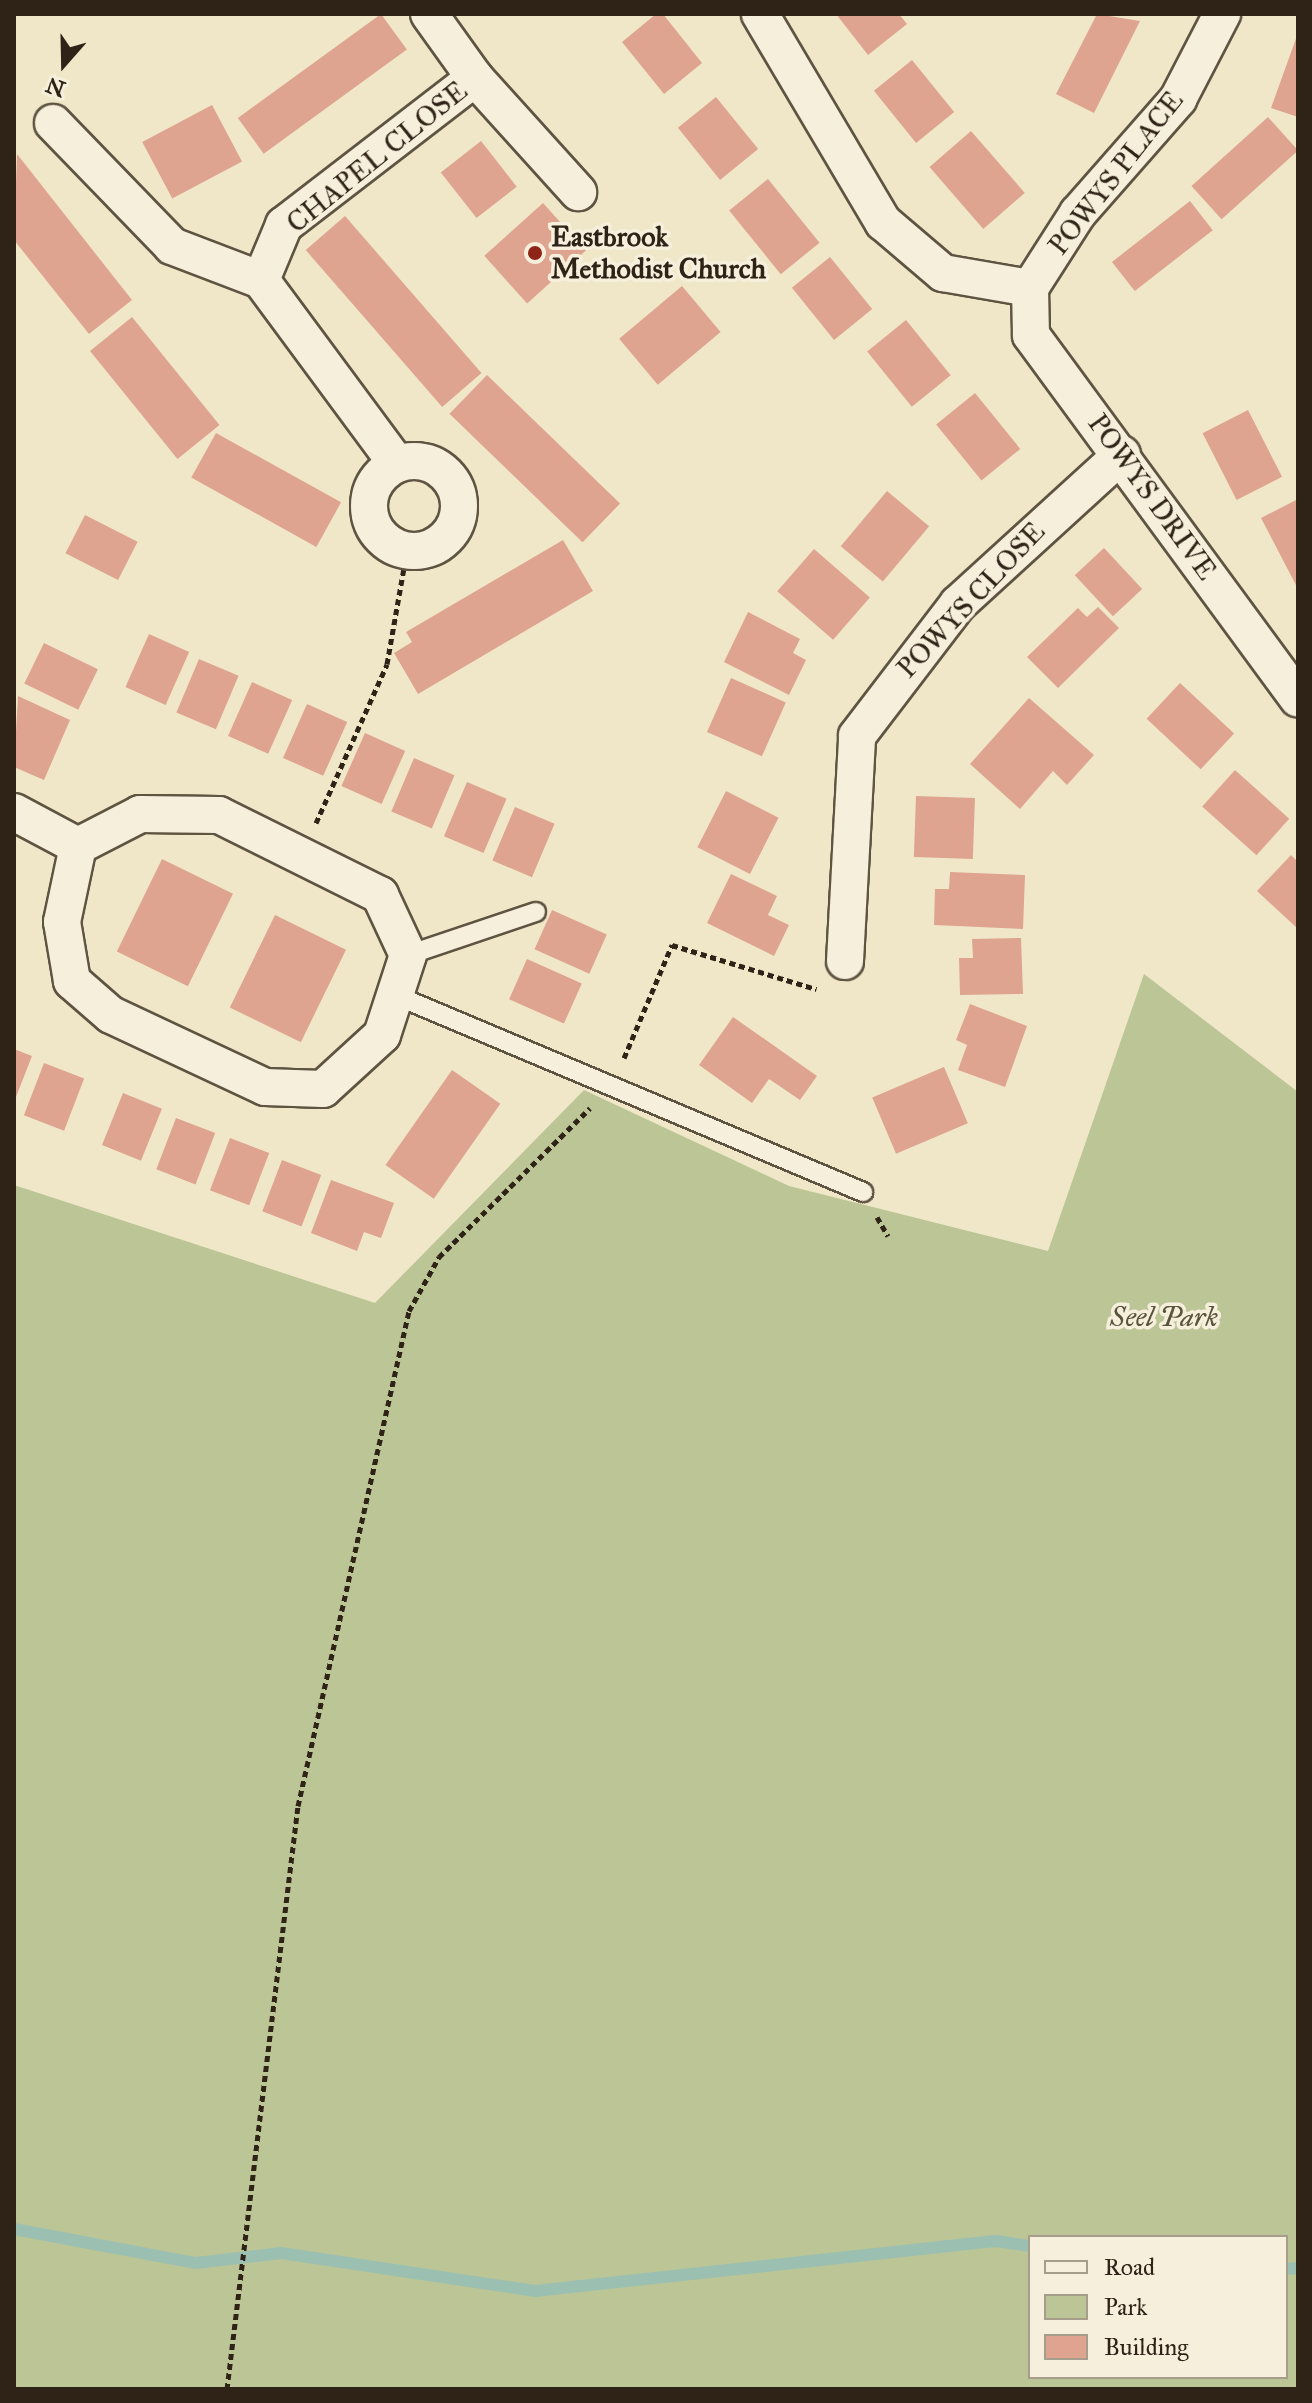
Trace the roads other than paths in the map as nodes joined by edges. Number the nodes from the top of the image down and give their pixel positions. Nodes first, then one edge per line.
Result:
1 (429, 14) edge
2 (760, 14) edge
3 (1222, 14) edge
4 (475, 78) junction
5 (53, 123) dead end
6 (578, 192) dead end
7 (261, 280) junction
8 (1030, 288) junction
9 (1122, 454) junction
10 (397, 464) junction
11 (1298, 698) edge
12 (14, 812) edge
13 (78, 846) junction
14 (536, 912) dead end
15 (408, 955) junction
16 (845, 961) dead end
17 (395, 995) junction
18 (863, 1192) dead end

1 - 4 street
2 - 8 street
3 - 8 street, POWYS PLACE
4 - 6 street
4 - 7 street, CHAPEL CLOSE
5 - 7 street
7 - 10 street
8 - 9 street, POWYS DRIVE
9 - 11 street, POWYS DRIVE
9 - 16 street, POWYS CLOSE
10 - 10 street
12 - 13 street
13 - 15 street
13 - 17 street
14 - 15 lane
15 - 17 street
17 - 18 lane

